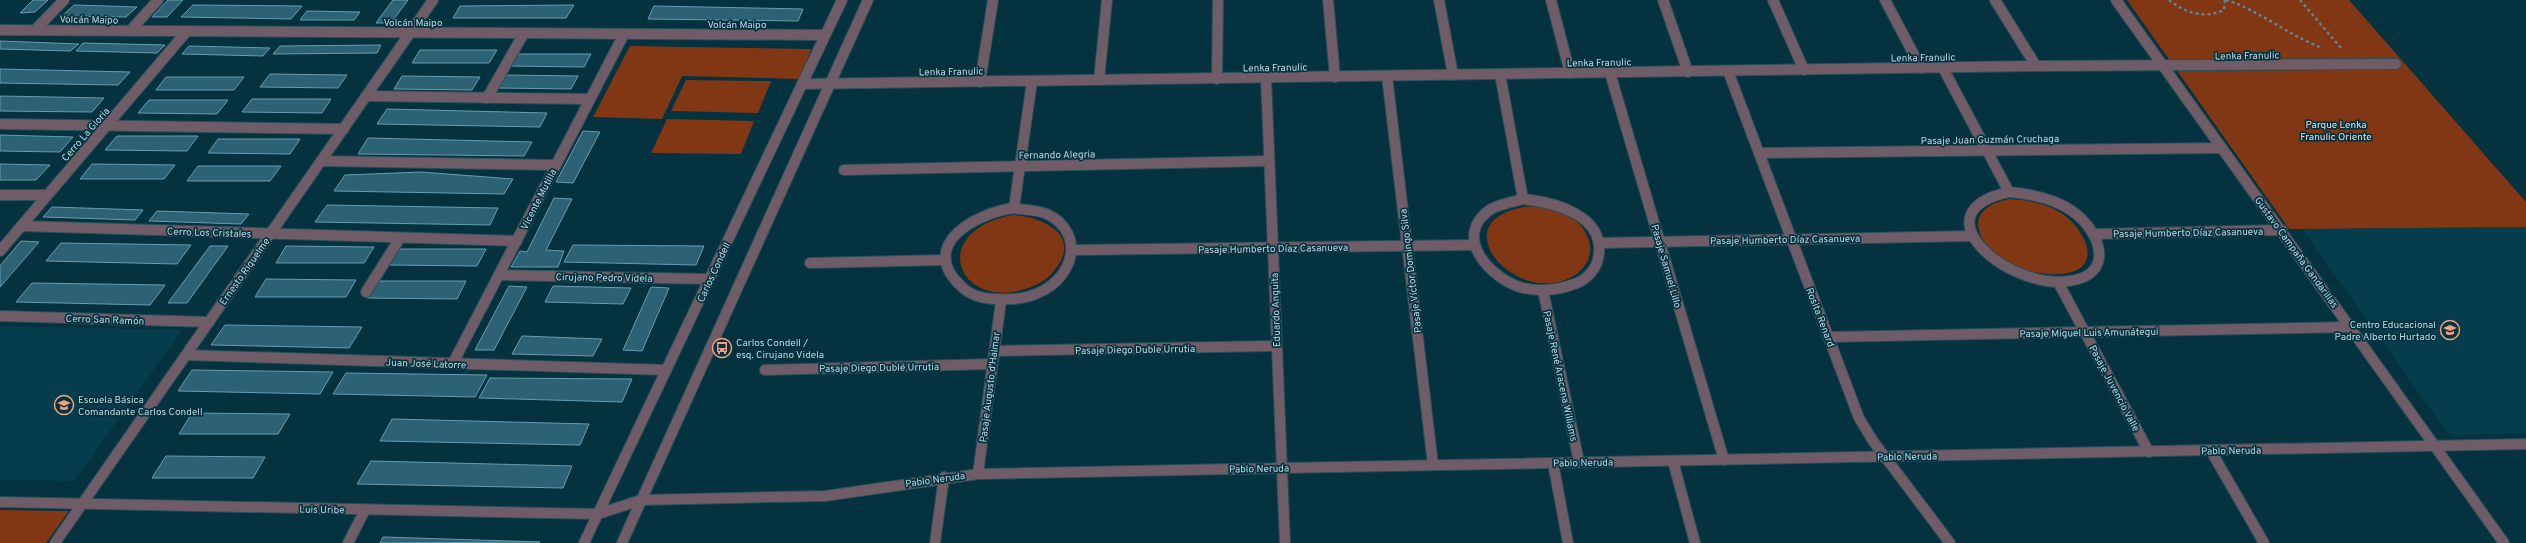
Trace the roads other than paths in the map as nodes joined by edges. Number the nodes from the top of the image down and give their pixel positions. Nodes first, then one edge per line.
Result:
1 (64, 0) edge
2 (158, 0) edge
3 (433, 0) edge
4 (842, 0) edge
5 (868, 0) edge
6 (994, 0) edge
7 (1107, 0) edge
8 (1218, 0) edge
9 (1328, 0) edge
10 (1439, 0) edge
11 (1551, 0) edge
12 (1663, 0) edge
13 (1773, 0) edge
14 (1885, 0) edge
15 (1995, 0) edge
16 (2116, 0) edge
17 (0, 30) edge
18 (35, 30) junction
19 (130, 30) junction
20 (187, 31) junction
21 (411, 32) junction
22 (524, 33) junction
23 (624, 34) junction
24 (825, 35) junction
25 (2396, 64) dead end
26 (2036, 66) junction
27 (2163, 67) junction
28 (1921, 68) junction
29 (1943, 68) junction
30 (1804, 70) junction
31 (1728, 71) junction
32 (1688, 72) junction
33 (1570, 73) junction
34 (1610, 73) junction
35 (1500, 74) junction
36 (1453, 75) junction
37 (1387, 76) junction
38 (1335, 77) junction
39 (1266, 78) junction
40 (1217, 79) junction
41 (1099, 80) junction
42 (1032, 81) junction
43 (980, 82) junction
44 (802, 84) junction
45 (830, 84) junction
46 (366, 96) junction
47 (487, 98) junction
48 (589, 99) junction
49 (0, 124) edge
50 (107, 125) junction
51 (344, 128) junction
52 (2222, 148) junction
53 (1986, 150) junction
54 (1759, 153) junction
55 (322, 161) junction
56 (1269, 161) junction
57 (556, 165) junction
58 (1020, 166) junction
59 (844, 170) dead end
60 (2009, 192) junction
61 (0, 195) edge
62 (47, 195) junction
63 (1523, 199) junction
64 (1014, 208) junction
65 (21, 226) junction
66 (2282, 230) junction
67 (270, 234) junction
68 (2095, 234) junction
69 (1972, 236) junction
70 (400, 238) junction
71 (1791, 239) junction
72 (517, 240) junction
73 (1660, 242) junction
74 (1599, 243) junction
75 (1474, 245) junction
76 (1407, 246) junction
77 (1273, 248) junction
78 (1073, 250) junction
79 (0, 251) edge
80 (946, 260) junction
81 (810, 263) dead end
82 (499, 275) junction
83 (709, 280) junction
84 (2058, 282) junction
85 (1543, 290) junction
86 (366, 292) dead end
87 (1001, 300) junction
88 (0, 316) edge
89 (209, 322) junction
90 (2350, 327) junction
91 (2085, 332) junction
92 (1828, 337) junction
93 (1277, 346) junction
94 (994, 351) junction
95 (186, 355) junction
96 (453, 363) junction
97 (992, 364) junction
98 (666, 370) junction
99 (765, 370) dead end
100 (2526, 444) edge
101 (2435, 446) junction
102 (2211, 451) junction
103 (2149, 452) junction
104 (1885, 457) junction
105 (1724, 460) junction
106 (1673, 461) junction
107 (1579, 462) junction
108 (1553, 463) junction
109 (1433, 465) junction
110 (1282, 468) junction
111 (978, 474) junction
112 (944, 477) junction
113 (641, 500) junction
114 (0, 502) edge
115 (83, 504) junction
116 (366, 510) junction
117 (598, 514) junction
118 (56, 543) edge
119 (348, 543) edge
120 (584, 543) edge
121 (622, 543) edge
122 (935, 543) edge
123 (1285, 543) edge
124 (1568, 543) edge
125 (1695, 543) edge
126 (1950, 543) edge
127 (2264, 543) edge
128 (2504, 543) edge

1 - 18 street
2 - 19 street
3 - 21 street, Ernesto Riquelme
4 - 24 street, Carlos Condell
5 - 45 street
6 - 43 street
7 - 41 street
8 - 40 street
9 - 38 street
10 - 36 street
11 - 33 street
12 - 32 street
13 - 30 street
14 - 28 street
15 - 26 street
16 - 27 street, Gustavo Campaña Gandarillas
17 - 18 street, Volcán Maipo
18 - 19 street, Volcán Maipo
19 - 20 street, Volcán Maipo
20 - 21 street, Volcán Maipo
20 - 50 street, Cerro La Gloria
21 - 22 street, Volcán Maipo
21 - 46 street, Ernesto Riquelme
22 - 23 street, Volcán Maipo
22 - 47 street
23 - 24 street, Volcán Maipo
23 - 48 street, Vicente Mutilla
24 - 44 street, Carlos Condell
25 - 27 street, Lenka Franulic
26 - 27 street, Lenka Franulic
26 - 29 street, Lenka Franulic
27 - 52 street, Gustavo Campaña Gandarillas
28 - 29 street, Lenka Franulic
28 - 30 street, Lenka Franulic
29 - 53 street
30 - 31 street, Lenka Franulic
31 - 32 street, Lenka Franulic
31 - 54 street, Rosita Renard
32 - 34 street, Lenka Franulic
33 - 34 street, Lenka Franulic
33 - 35 street, Lenka Franulic
34 - 73 street, Pasaje Samuel Lillo
35 - 36 street, Lenka Franulic
35 - 63 street
36 - 37 street, Lenka Franulic
37 - 38 street, Lenka Franulic
37 - 76 street, Pasaje Víctor Domingo Silva
38 - 39 street, Lenka Franulic
39 - 40 street, Lenka Franulic
39 - 56 street, Eduardo Anguita
40 - 41 street, Lenka Franulic
41 - 42 street, Lenka Franulic
42 - 43 street, Lenka Franulic
42 - 58 street
43 - 45 street, Lenka Franulic
44 - 45 street, Lenka Franulic
44 - 83 street, Carlos Condell
45 - 113 street
46 - 47 street
46 - 51 street, Ernesto Riquelme
47 - 48 street
48 - 57 street, Vicente Mutilla
49 - 50 street
50 - 51 street
50 - 62 street, Cerro La Gloria
51 - 55 street, Ernesto Riquelme
52 - 53 street, Pasaje Juan Guzmán Cruchaga
52 - 66 street, Gustavo Campaña Gandarillas
53 - 54 street, Pasaje Juan Guzmán Cruchaga
53 - 60 street
54 - 71 street, Rosita Renard
55 - 57 street
55 - 67 street, Ernesto Riquelme
56 - 58 street, Fernando Alegria
56 - 77 street, Eduardo Anguita
57 - 72 street, Vicente Mutilla
58 - 59 street, Fernando Alegria
58 - 64 street
60 - 68 street, Pasaje Humberto Díaz Casanueva
60 - 69 street, Pasaje Humberto Díaz Casanueva
61 - 62 street
62 - 65 street, Cerro La Gloria
63 - 74 street
63 - 75 street
64 - 78 street
64 - 80 street
65 - 67 street, Cerro Los Cristales
65 - 79 street, Cerro La Gloria
66 - 68 street, Pasaje Humberto Díaz Casanueva
66 - 90 street, Gustavo Campaña Gandarillas
67 - 70 street, Cerro Los Cristales
67 - 89 street, Ernesto Riquelme
68 - 84 street, Pasaje Humberto Díaz Casanueva
69 - 71 street, Pasaje Humberto Díaz Casanueva
69 - 84 street, Pasaje Humberto Díaz Casanueva
70 - 72 street, Cerro Los Cristales
70 - 86 street
71 - 73 street, Pasaje Humberto Díaz Casanueva
71 - 92 street, Rosita Renard
72 - 82 street, Vicente Mutilla
73 - 74 street, Pasaje Humberto Díaz Casanueva
73 - 105 street, Pasaje Samuel Lillo
74 - 85 street
75 - 76 street, Pasaje Humberto Díaz Casanueva
75 - 85 street
76 - 77 street, Pasaje Humberto Díaz Casanueva
76 - 109 street, Pasaje Víctor Domingo Silva
77 - 78 street, Pasaje Humberto Díaz Casanueva
77 - 93 street, Eduardo Anguita
78 - 87 street
80 - 81 street
80 - 87 street
82 - 83 street, Cirujano Pedro Videla
82 - 96 street, Vicente Mutilla
83 - 98 street, Carlos Condell
84 - 91 street, Pasaje Juvencio Valle
85 - 107 street, Pasaje René Aracena Williams
87 - 94 street, Pasaje Augusto d'Halmar
88 - 89 street, Cerro San Ramón
89 - 95 street, Ernesto Riquelme
90 - 91 street, Pasaje Miguel Luis Amunátegui
90 - 101 street, Gustavo Campaña Gandarillas
91 - 92 street, Pasaje Miguel Luis Amunátegui
91 - 103 street, Pasaje Juvencio Valle
92 - 104 street, Rosita Renard
93 - 94 street, Pasaje Diego Duble Urrutia
93 - 110 street, Eduardo Anguita
94 - 97 street, Pasaje Augusto d'Halmar
95 - 96 street, Juan José Latorre
95 - 115 street, Ernesto Riquelme
96 - 98 street, Juan José Latorre
97 - 99 street, Pasaje Diego Dublé Urrutia
97 - 111 street, Pasaje Augusto d'Halmar
98 - 117 street, Carlos Condell
100 - 101 street, Pablo Neruda
101 - 102 street, Pablo Neruda
101 - 128 street, Gustavo Campaña Gandarillas
102 - 103 street, Pablo Neruda
102 - 127 street
103 - 104 street, Pablo Neruda
104 - 105 street, Pablo Neruda
104 - 126 street, Rosita Renard
105 - 106 street, Pablo Neruda
106 - 107 street, Pablo Neruda
106 - 125 street
107 - 108 street, Pablo Neruda
108 - 109 street, Pablo Neruda
108 - 124 street
109 - 110 street, Pablo Neruda
110 - 111 street, Pablo Neruda
110 - 123 street, Eduardo Anguita
111 - 112 street, Pablo Neruda
112 - 113 street, Pablo Neruda
112 - 122 street
113 - 117 street, Luis Uribe
113 - 121 street
114 - 115 street, Luis Uribe
115 - 116 street, Luis Uribe
115 - 118 street, Ernesto Riquelme
116 - 117 street, Luis Uribe
116 - 119 street
117 - 120 street, Carlos Condell

